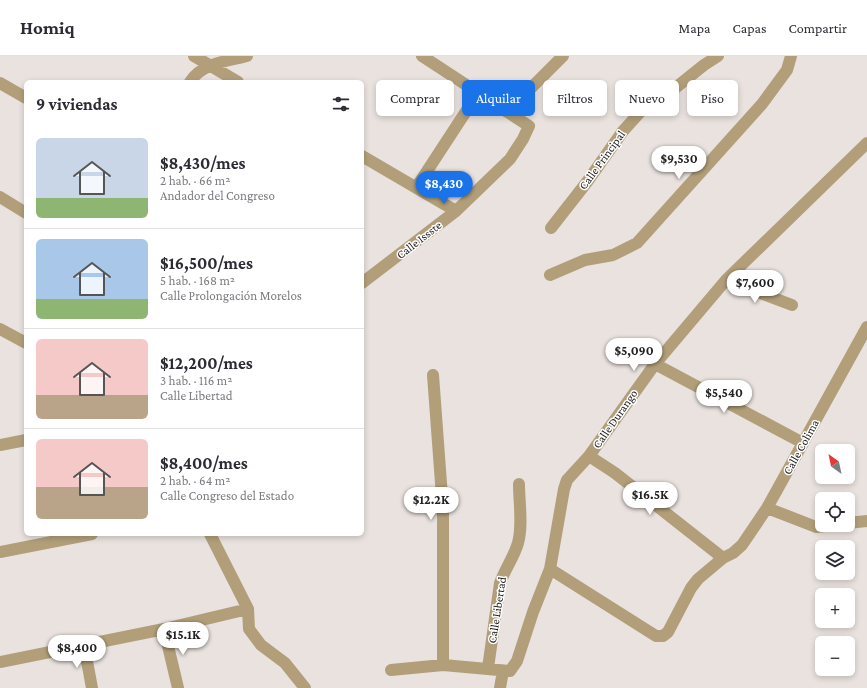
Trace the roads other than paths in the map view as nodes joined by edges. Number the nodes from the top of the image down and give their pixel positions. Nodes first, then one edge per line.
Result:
1 (194, 56) edge
2 (247, 56) edge
3 (422, 56) edge
4 (563, 56) edge
5 (718, 56) edge
6 (791, 56) edge
7 (209, 65) junction
8 (191, 80) edge
9 (235, 80) edge
10 (462, 82) edge
11 (0, 83) edge
12 (535, 84) edge
13 (24, 97) edge
14 (463, 116) edge
15 (513, 116) edge
16 (867, 143) edge
17 (364, 157) edge
18 (416, 188) junction
19 (0, 197) edge
20 (456, 211) junction
21 (24, 212) edge
22 (552, 228) dead end
23 (550, 276) dead end
24 (726, 280) junction
25 (364, 281) edge
26 (792, 305) dead end
27 (867, 327) edge
28 (3, 332) edge
29 (24, 342) edge
30 (655, 364) junction
31 (433, 375) dead end
32 (24, 440) edge
33 (804, 443) junction
34 (0, 446) edge
35 (589, 456) junction
36 (519, 484) dead end
37 (768, 508) junction
38 (867, 521) edge
39 (855, 522) edge
40 (815, 527) edge
41 (82, 536) edge
42 (211, 536) edge
43 (0, 552) edge
44 (723, 558) junction
45 (550, 568) junction
46 (248, 609) junction
47 (164, 629) junction
48 (84, 645) junction
49 (0, 662) edge
50 (443, 665) junction
51 (488, 668) junction
52 (391, 670) dead end
53 (506, 671) junction
54 (92, 688) edge
55 (178, 688) edge
56 (305, 688) edge
57 (500, 688) edge

1 - 7 street
2 - 7 street
3 - 10 street, Calle Issste
4 - 12 street
5 - 22 street, Calle Principal
6 - 23 street
7 - 8 street
7 - 9 street
11 - 13 street
14 - 18 street
15 - 20 street, Calle Issste
16 - 24 street, Calle Durango
17 - 18 street
18 - 20 street
19 - 21 street
20 - 25 street, Calle Issste
24 - 26 street
24 - 30 street, Calle Durango
27 - 33 street, Calle Colima
28 - 29 street
30 - 33 street
30 - 35 street, Calle Durango
31 - 50 street
32 - 34 street
33 - 37 street, Calle Colima
35 - 44 street
35 - 45 street, Calle Durango
36 - 51 street, Calle Libertad
37 - 40 street
37 - 44 street, Calle Colima
38 - 39 street
41 - 43 street
42 - 46 street
44 - 45 street, Calle Colima
45 - 53 street, Calle Durango
46 - 47 street
46 - 56 street
47 - 48 street
47 - 55 street
48 - 49 street
48 - 54 street
50 - 51 street
50 - 52 street
51 - 53 street
53 - 57 street, Calle Durango

